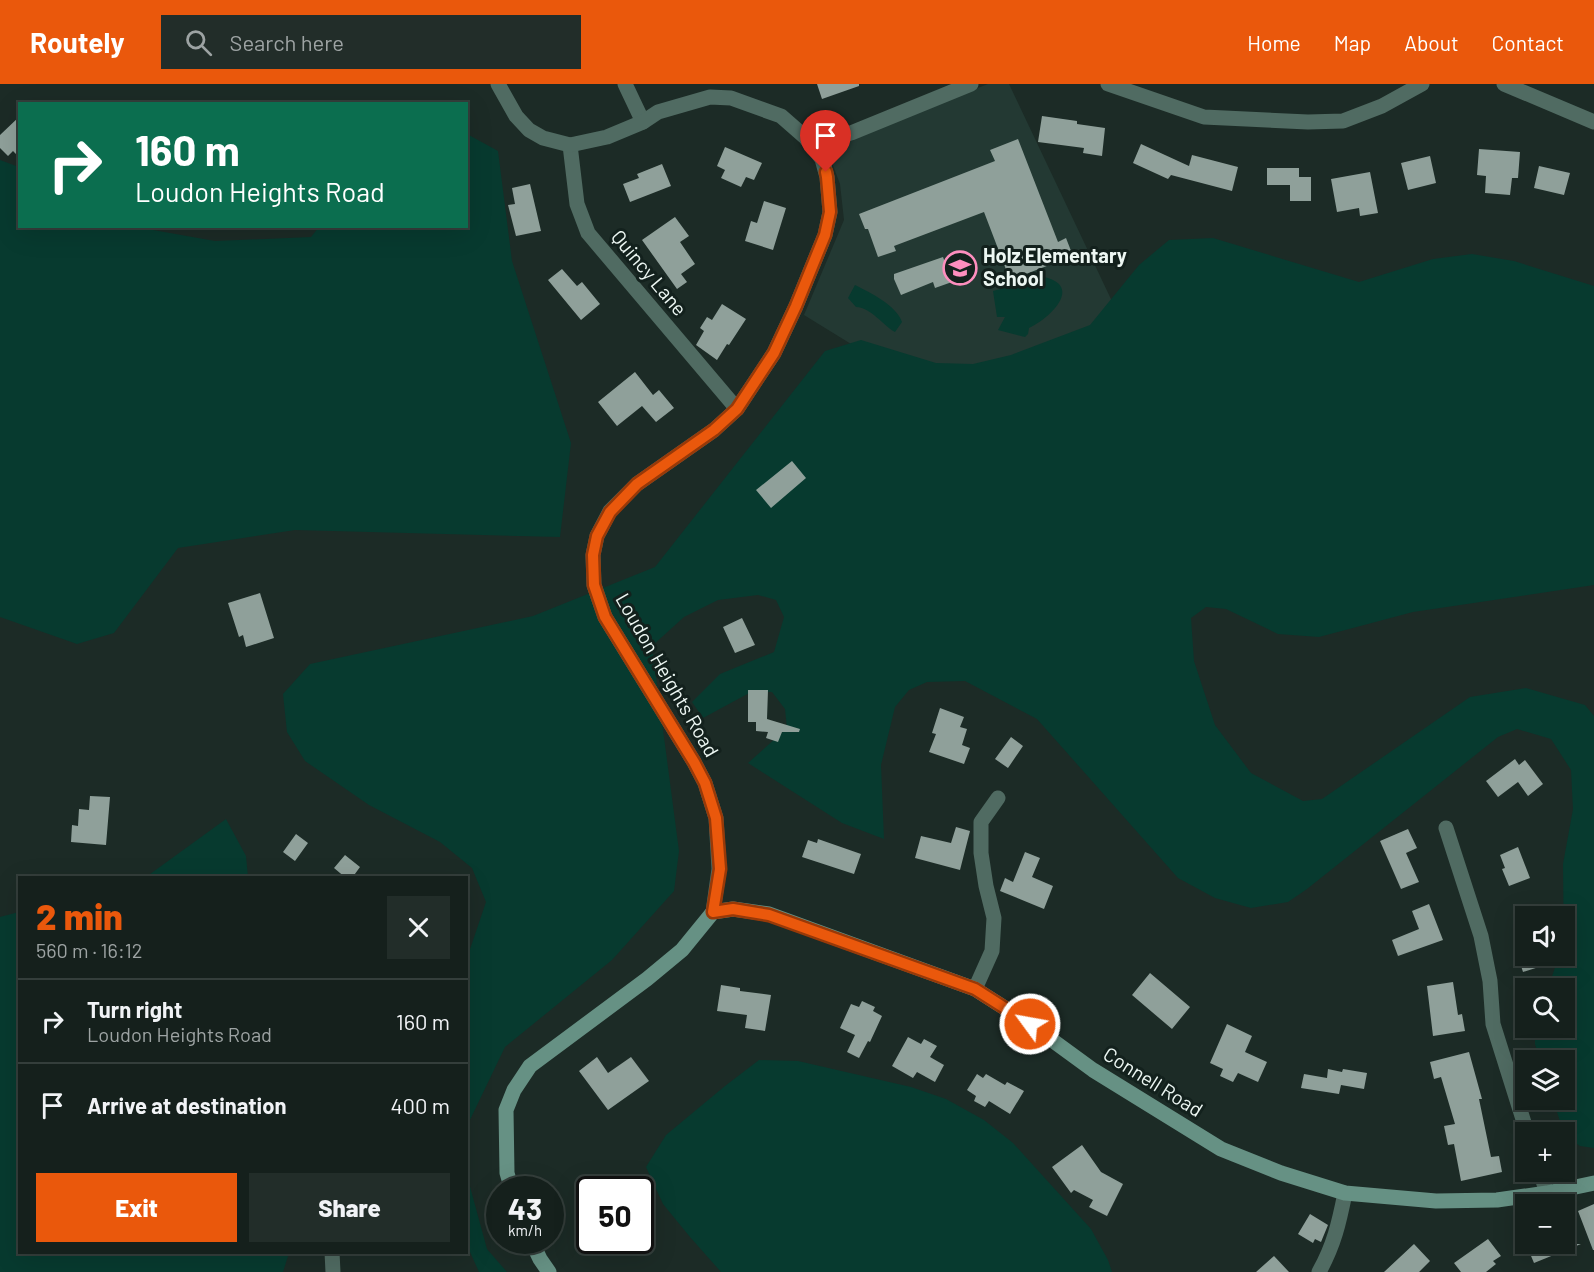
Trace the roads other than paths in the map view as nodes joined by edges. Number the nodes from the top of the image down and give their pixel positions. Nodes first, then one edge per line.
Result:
1 (498, 84) edge
2 (625, 84) edge
3 (971, 84) edge
4 (1108, 84) edge
5 (1422, 84) edge
6 (1504, 84) edge
7 (643, 122) junction
8 (1594, 122) edge
9 (805, 136) junction
10 (570, 145) junction
11 (737, 409) junction
12 (998, 798) dead end
13 (1446, 828) dead end
14 (713, 912) junction
15 (975, 989) junction
16 (1524, 1122) edge
17 (508, 1176) edge
18 (1543, 1182) edge
19 (1594, 1183) edge
20 (1345, 1193) junction
21 (1547, 1193) junction
22 (332, 1254) edge
23 (538, 1254) edge
24 (333, 1272) edge
25 (549, 1272) edge
26 (1319, 1272) edge

1 - 10 street, Loudon Heights Road
2 - 7 street
3 - 9 street
4 - 5 street
6 - 8 street
7 - 9 street, Loudon Heights Road
7 - 10 street, Loudon Heights Road
9 - 11 street, Loudon Heights Road
10 - 11 street, Quincy Lane
11 - 14 street, Loudon Heights Road
12 - 15 street
13 - 16 street
14 - 15 main road, Connell Road
14 - 17 main road, Loudon Heights Road
15 - 20 main road, Connell Road
18 - 21 street
19 - 21 main road, Connell Road
20 - 21 main road, Connell Road
20 - 26 street
22 - 24 street
23 - 25 main road

